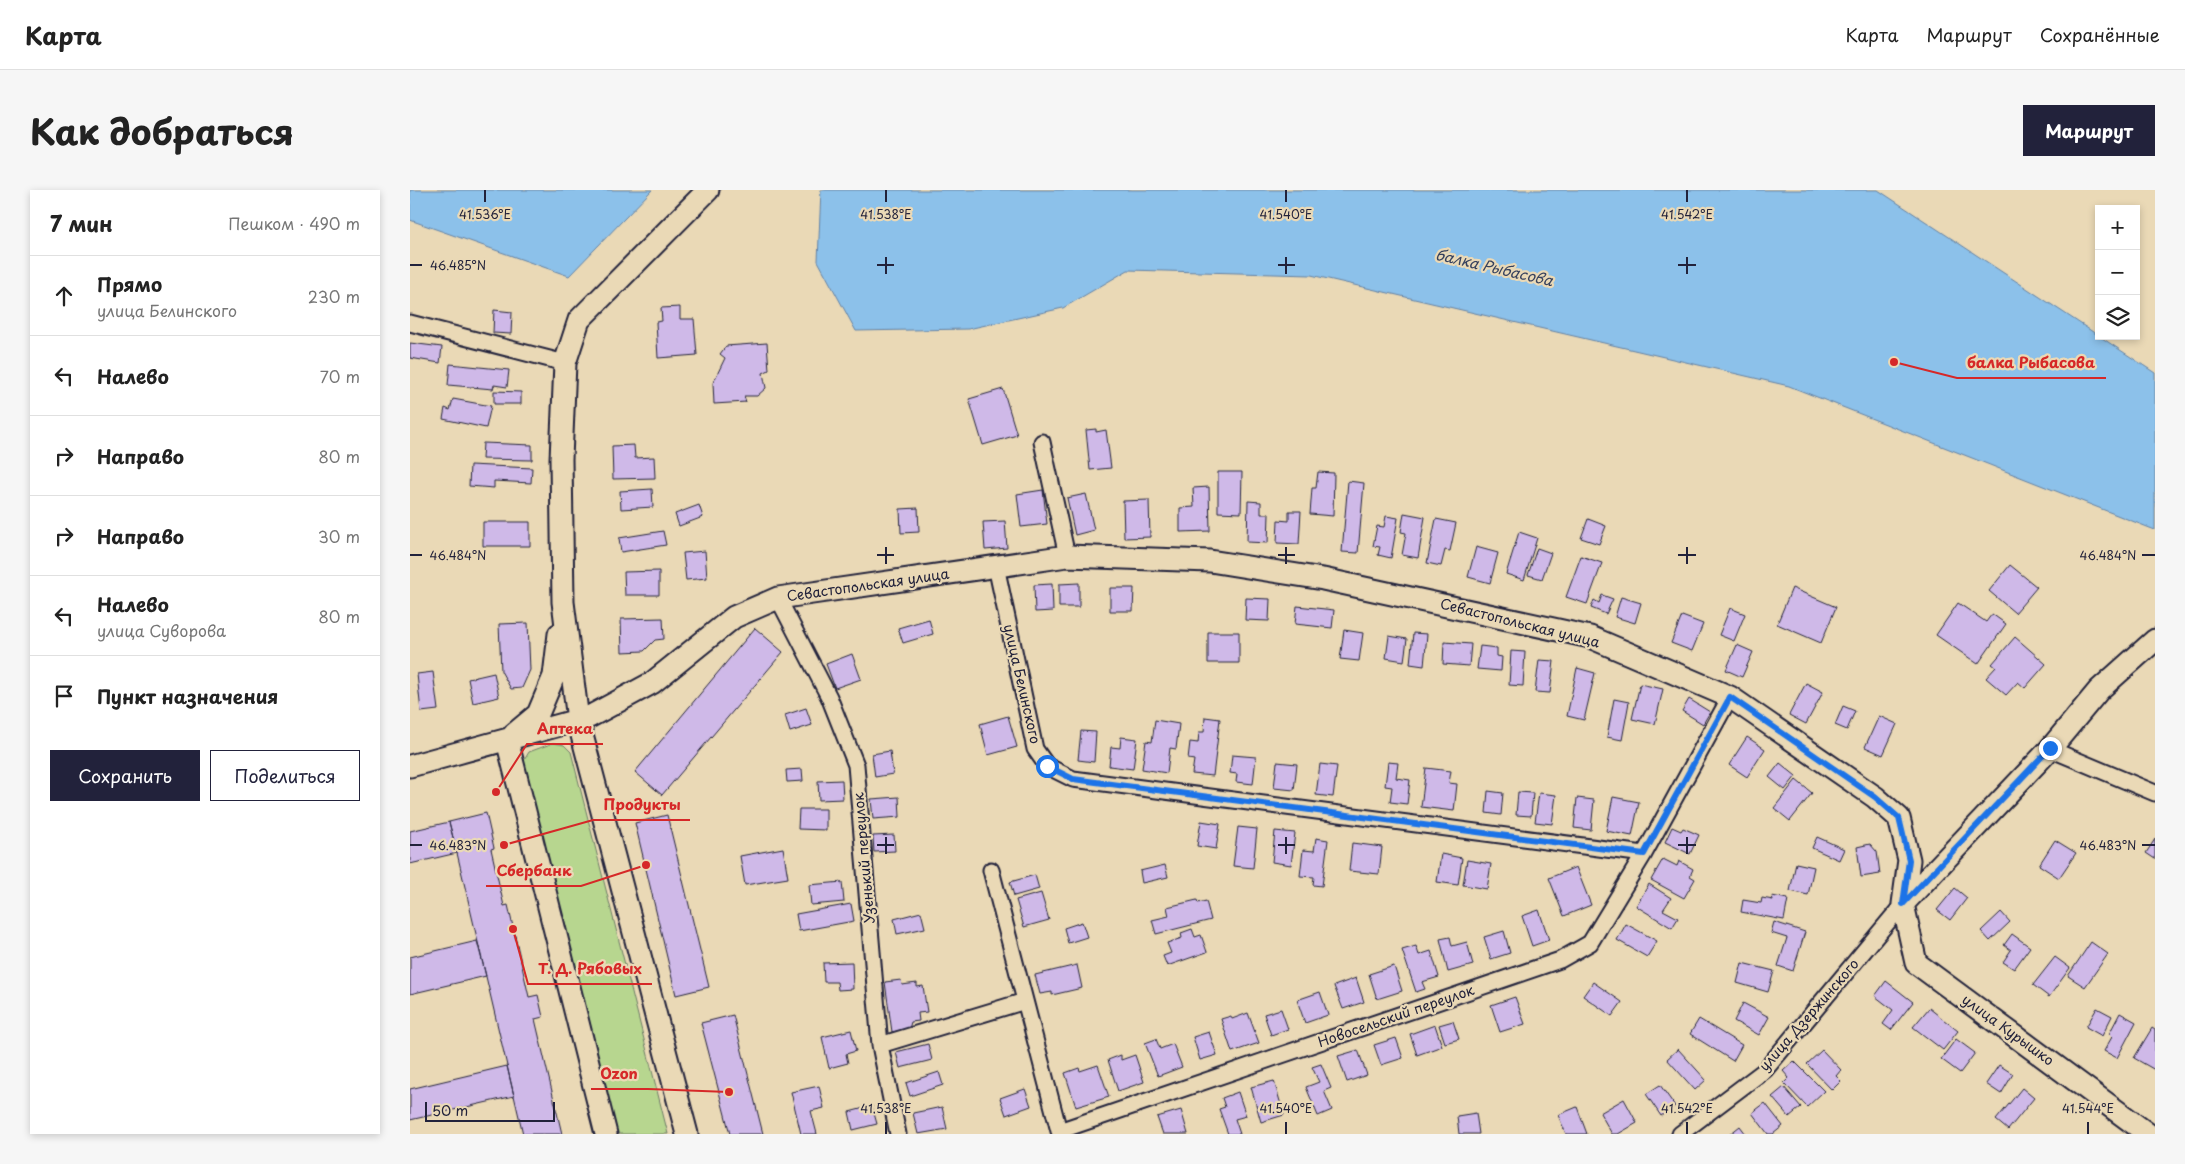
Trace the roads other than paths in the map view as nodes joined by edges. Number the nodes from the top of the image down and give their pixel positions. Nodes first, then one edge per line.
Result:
1 (708, 190) edge
2 (410, 323) edge
3 (565, 362) junction
4 (1042, 442) dead end
5 (1067, 556) junction
6 (996, 566) junction
7 (778, 598) junction
8 (563, 602) junction
9 (2155, 640) edge
10 (1730, 697) junction
11 (578, 720) junction
12 (507, 740) junction
13 (2050, 748) junction
14 (410, 766) edge
15 (2155, 793) edge
16 (1644, 854) junction
17 (991, 870) dead end
18 (1903, 904) junction
19 (1025, 1001) junction
20 (880, 1045) junction
21 (606, 1134) edge
22 (687, 1134) edge
23 (898, 1134) edge
24 (1680, 1134) edge
25 (2148, 1134) edge

1 - 3 main road
2 - 3 street
3 - 8 main road
4 - 5 street
5 - 6 main road, Севастопольская улица
5 - 10 main road, Севастопольская улица
6 - 7 main road, Севастопольская улица
6 - 16 street, улица Белинского
7 - 11 main road, Севастопольская улица
7 - 20 street, Узенький переулок
8 - 11 main road
8 - 12 main road
9 - 13 main road
10 - 16 street, Новосельский переулок
10 - 18 main road, Севастопольская улица
11 - 12 main road, Севастопольская улица
11 - 22 main road
12 - 14 main road, Севастопольская улица
12 - 21 main road
13 - 15 street
13 - 18 main road
16 - 19 street, Новосельский переулок
17 - 19 street, Новосельский переулок
18 - 24 street, улица Дзержинского
18 - 25 main road, улица Курышко
19 - 20 street
20 - 23 street, Узенький переулок

